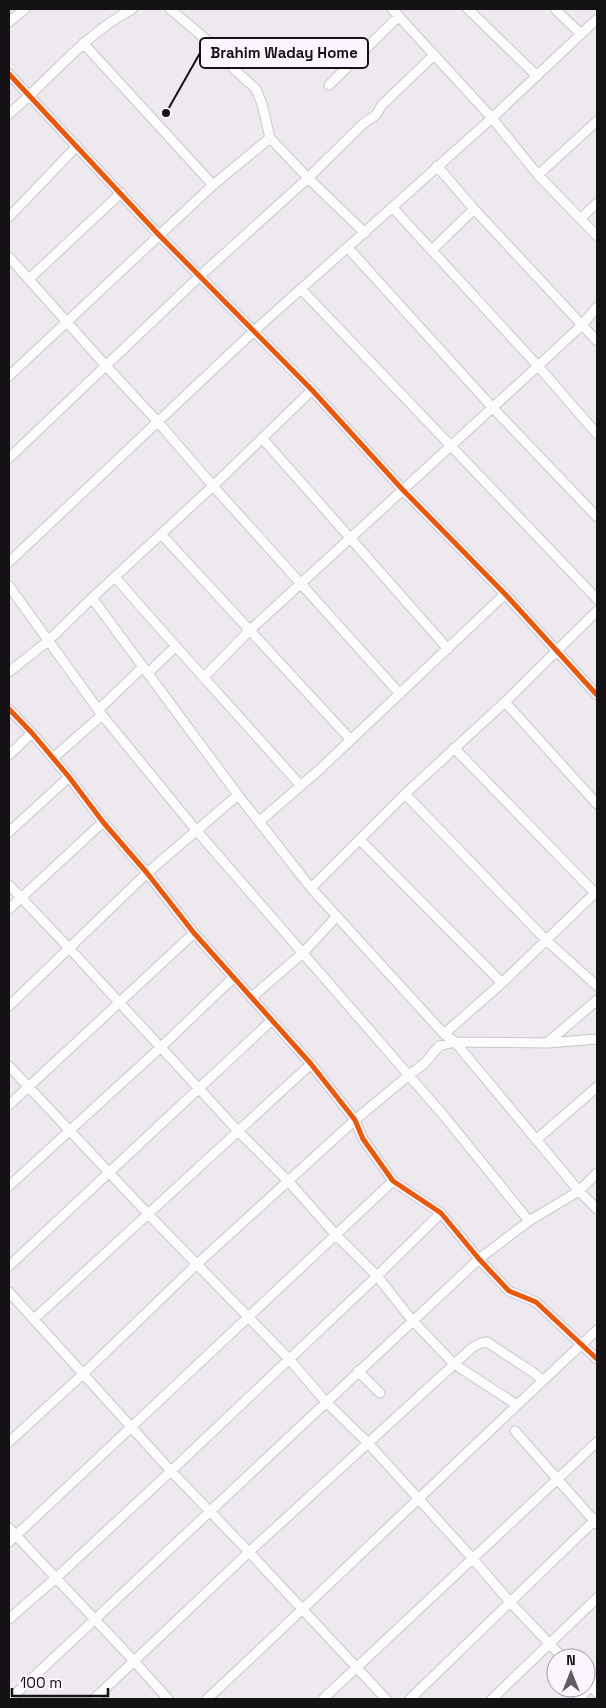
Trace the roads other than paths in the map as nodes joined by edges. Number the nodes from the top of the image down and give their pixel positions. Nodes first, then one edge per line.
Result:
1 (24, 9) edge
2 (132, 9) edge
3 (170, 9) edge
4 (392, 9) edge
5 (468, 9) edge
6 (555, 9) edge
7 (399, 16) junction
8 (597, 19) edge
9 (9, 22) edge
10 (597, 28) edge
11 (583, 32) junction
12 (83, 42) junction
13 (434, 55) junction
14 (9, 74) edge
15 (537, 76) junction
16 (330, 85) dead end
17 (30, 96) junction
18 (9, 114) edge
19 (492, 118) junction
20 (597, 121) edge
21 (270, 138) junction
22 (76, 146) junction
23 (437, 166) junction
24 (538, 175) junction
25 (308, 178) junction
26 (213, 185) junction
27 (121, 194) junction
28 (597, 203) edge
29 (392, 207) junction
30 (474, 208) junction
31 (9, 216) edge
32 (581, 218) junction
33 (365, 233) junction
34 (159, 235) junction
35 (597, 236) edge
36 (348, 248) junction
37 (432, 250) junction
38 (9, 256) edge
39 (200, 276) junction
40 (28, 279) junction
41 (302, 289) junction
42 (597, 307) edge
43 (67, 322) junction
44 (582, 325) junction
45 (254, 331) junction
46 (597, 341) edge
47 (106, 366) junction
48 (538, 366) junction
49 (9, 376) edge
50 (312, 390) junction
51 (492, 407) junction
52 (158, 422) junction
53 (597, 434) edge
54 (262, 438) junction
55 (450, 446) junction
56 (9, 458) edge
57 (213, 486) junction
58 (402, 489) junction
59 (597, 517) edge
60 (161, 534) junction
61 (350, 538) junction
62 (9, 562) edge
63 (115, 577) junction
64 (301, 583) junction
65 (9, 586) edge
66 (505, 594) junction
67 (92, 598) junction
68 (597, 599) edge
69 (597, 611) edge
70 (250, 631) junction
71 (48, 641) junction
72 (175, 647) junction
73 (448, 648) junction
74 (557, 650) junction
75 (145, 670) junction
76 (9, 672) edge
77 (204, 677) junction
78 (400, 694) junction
79 (597, 695) edge
80 (505, 702) junction
81 (9, 709) edge
82 (100, 712) junction
83 (32, 732) junction
84 (351, 740) junction
85 (454, 748) junction
86 (9, 755) edge
87 (53, 758) junction
88 (69, 777) junction
89 (301, 786) junction
90 (405, 794) junction
91 (238, 795) junction
92 (597, 804) edge
93 (260, 821) junction
94 (103, 822) junction
95 (196, 830) junction
96 (9, 832) edge
97 (360, 840) junction
98 (147, 873) junction
99 (9, 885) edge
100 (311, 888) junction
101 (596, 892) edge
102 (21, 898) junction
103 (9, 909) edge
104 (336, 916) junction
105 (194, 933) junction
106 (547, 941) junction
107 (69, 948) junction
108 (303, 953) junction
109 (234, 977) junction
110 (502, 983) junction
111 (597, 986) edge
112 (252, 997) junction
113 (597, 1000) edge
114 (119, 1002) junction
115 (9, 1006) edge
116 (272, 1020) junction
117 (444, 1034) junction
118 (597, 1039) edge
119 (455, 1042) junction
120 (547, 1043) junction
121 (160, 1048) junction
122 (311, 1064) junction
123 (9, 1066) edge
124 (409, 1075) junction
125 (28, 1087) junction
126 (199, 1087) junction
127 (597, 1087) edge
128 (9, 1105) edge
129 (355, 1120) junction
130 (69, 1131) junction
131 (238, 1131) junction
132 (536, 1140) junction
133 (108, 1172) junction
134 (597, 1173) edge
135 (393, 1181) junction
136 (289, 1182) junction
137 (9, 1186) edge
138 (578, 1191) junction
139 (597, 1209) edge
140 (441, 1212) junction
141 (148, 1214) junction
142 (529, 1221) junction
143 (336, 1235) junction
144 (479, 1259) junction
145 (197, 1264) junction
146 (9, 1266) edge
147 (377, 1276) junction
148 (9, 1292) edge
149 (248, 1318) junction
150 (34, 1320) junction
151 (412, 1320) junction
152 (597, 1330) edge
153 (581, 1345) junction
154 (289, 1359) junction
155 (597, 1359) edge
156 (454, 1364) junction
157 (358, 1371) junction
158 (83, 1374) junction
159 (543, 1381) junction
160 (380, 1393) dead end
161 (326, 1402) junction
162 (517, 1405) junction
163 (131, 1428) junction
164 (515, 1431) dead end
165 (9, 1442) edge
166 (597, 1442) edge
167 (368, 1443) junction
168 (171, 1471) junction
169 (556, 1479) junction
170 (419, 1499) junction
171 (210, 1512) junction
172 (596, 1521) edge
173 (9, 1528) edge
174 (12, 1539) edge
175 (250, 1552) junction
176 (473, 1558) junction
177 (56, 1578) junction
178 (597, 1598) edge
179 (510, 1602) junction
180 (303, 1610) junction
181 (9, 1619) edge
182 (95, 1619) junction
183 (549, 1644) junction
184 (553, 1648) edge
185 (134, 1661) junction
186 (358, 1668) junction
187 (10, 1699) edge
188 (94, 1699) edge
189 (168, 1699) edge
190 (207, 1699) edge
191 (323, 1699) edge
192 (386, 1699) edge
193 (410, 1699) edge
194 (492, 1699) edge

1 - 9 street
2 - 12 street
3 - 21 street
4 - 7 street
5 - 15 street
6 - 11 street
7 - 13 street
7 - 16 street
8 - 11 street
10 - 11 street
11 - 15 street
12 - 17 street
12 - 26 street
13 - 19 street
13 - 25 street
14 - 17 street
15 - 19 street
17 - 18 street
17 - 22 street
19 - 23 street
19 - 24 street
20 - 24 street
21 - 25 street
21 - 26 street
22 - 27 street
22 - 31 street
23 - 29 street
23 - 30 street
24 - 32 street
25 - 33 street
25 - 39 street
26 - 34 street
27 - 34 street
27 - 40 street
28 - 32 street
29 - 33 street
29 - 37 street
30 - 37 street
30 - 44 street
32 - 35 street
33 - 36 street
34 - 39 street
34 - 43 street
36 - 41 street
36 - 51 street
37 - 48 street
38 - 40 street
39 - 45 street
39 - 47 street
40 - 43 street
41 - 45 street
41 - 55 street
42 - 44 street
43 - 47 street
43 - 49 street
44 - 46 street
44 - 48 street
45 - 50 street
45 - 52 street
47 - 52 street
47 - 56 street
48 - 51 street
48 - 53 street
50 - 54 street
50 - 58 street
51 - 55 street
51 - 59 street
52 - 57 street
52 - 62 street
54 - 57 street
54 - 61 street
55 - 58 street
55 - 68 street
57 - 60 street
57 - 64 street
58 - 61 street
58 - 66 street
60 - 63 street
60 - 70 street
61 - 64 street
61 - 73 street
63 - 67 street
63 - 72 street
64 - 70 street
64 - 78 street
65 - 71 street
66 - 73 street
66 - 74 street
67 - 71 street
67 - 75 street
69 - 74 street
70 - 77 street
70 - 84 street
71 - 76 street
71 - 82 street
72 - 75 street
72 - 77 street
73 - 78 street
74 - 79 street
74 - 80 street
75 - 82 street
75 - 91 street
77 - 89 street
78 - 84 street
80 - 85 street
80 - 92 street
81 - 83 street
82 - 87 street
82 - 95 street
83 - 86 street
83 - 87 street
84 - 89 street
85 - 90 street
85 - 101 street
87 - 88 street
88 - 94 street
88 - 96 street
89 - 93 street
90 - 97 street
90 - 106 street
91 - 93 street
91 - 95 street
93 - 100 street
94 - 98 street
94 - 102 street
95 - 98 street
95 - 108 street
97 - 100 street
97 - 110 street
98 - 105 street
98 - 107 street
99 - 102 street
100 - 104 street
101 - 106 street
102 - 103 street
102 - 107 street
104 - 108 street
104 - 117 street
105 - 109 street
105 - 114 street
106 - 110 street
106 - 111 street
107 - 114 street
107 - 115 street
108 - 112 street
108 - 124 street
109 - 112 street
109 - 121 street
110 - 117 street
112 - 116 street
113 - 120 street
114 - 121 street
114 - 125 street
116 - 122 street
116 - 126 street
117 - 119 street
118 - 120 street
119 - 120 street
119 - 124 street
119 - 132 street
121 - 126 street
121 - 130 street
122 - 129 street
122 - 131 street
123 - 125 street
124 - 129 street
124 - 142 street
125 - 128 street
125 - 130 street
126 - 131 street
126 - 133 street
127 - 132 street
129 - 135 street
129 - 136 street
130 - 133 street
130 - 137 street
131 - 136 street
131 - 141 street
132 - 138 street
133 - 141 street
133 - 146 street
134 - 138 street
135 - 140 street
135 - 143 street
136 - 143 street
136 - 145 street
138 - 139 street
138 - 142 street
140 - 144 street
140 - 147 street
141 - 145 street
141 - 150 street
142 - 144 street
143 - 147 street
143 - 149 street
144 - 151 street
144 - 153 street
145 - 149 street
145 - 158 street
147 - 151 street
147 - 154 street
148 - 150 street
149 - 154 street
149 - 163 street
150 - 158 street
151 - 156 street
151 - 157 street
152 - 153 street
153 - 155 street
153 - 159 street
154 - 161 street
154 - 168 street
156 - 159 street
156 - 162 street
156 - 167 street
157 - 160 street
157 - 161 street
158 - 163 street
158 - 165 street
159 - 162 street
161 - 167 street
161 - 171 street
162 - 170 street
163 - 168 street
163 - 174 street
164 - 169 street
166 - 169 street
167 - 170 street
167 - 175 street
168 - 171 street
168 - 177 street
169 - 172 street
169 - 176 street
170 - 176 street
170 - 180 street
171 - 175 street
171 - 182 street
172 - 179 street
173 - 174 street
174 - 177 street
175 - 180 street
175 - 185 street
176 - 179 street
176 - 186 street
177 - 181 street
177 - 182 street
178 - 183 street
179 - 183 street
179 - 193 street
180 - 186 street
180 - 190 street
182 - 185 street
182 - 187 street
183 - 184 street
183 - 194 street
185 - 188 street
185 - 189 street
186 - 191 street
186 - 192 street

